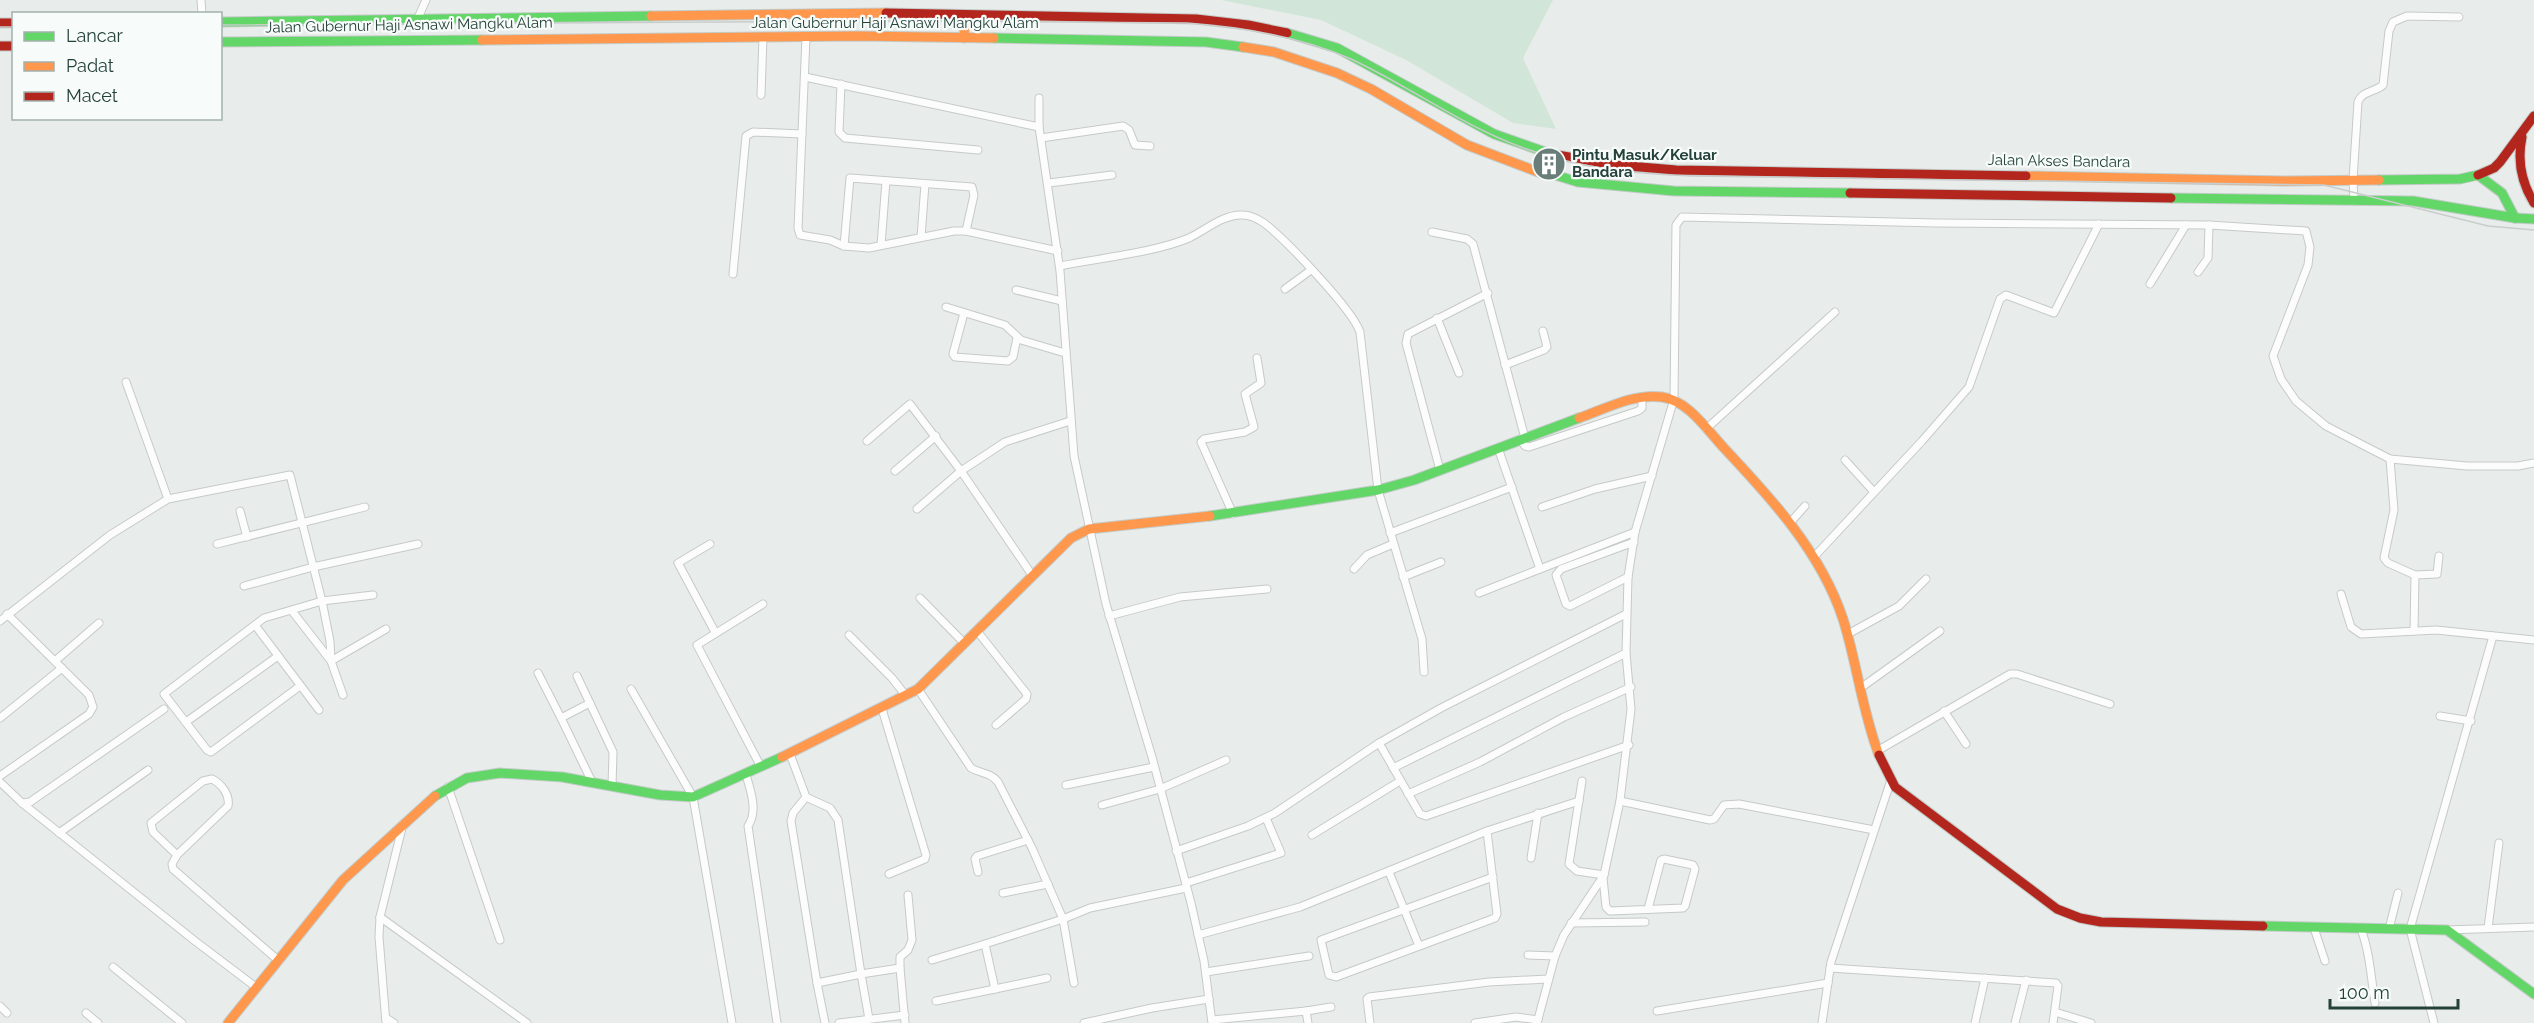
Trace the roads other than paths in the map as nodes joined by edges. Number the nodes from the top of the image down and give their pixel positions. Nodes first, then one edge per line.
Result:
1 (426, 0) edge
2 (965, 15) junction
3 (2459, 17) dead end
4 (417, 20) junction
5 (222, 22) edge
6 (763, 37) junction
7 (806, 37) junction
8 (964, 38) junction
9 (222, 42) edge
10 (805, 77) junction
11 (841, 84) junction
12 (761, 95) dead end
13 (1039, 98) dead end
14 (2534, 116) edge
15 (1039, 127) junction
16 (2524, 129) junction
17 (802, 134) junction
18 (1041, 138) junction
19 (1150, 146) dead end
20 (978, 150) dead end
21 (1552, 154) joint
22 (1112, 175) dead end
23 (2478, 175) junction
24 (2353, 180) junction
25 (886, 181) junction
26 (1049, 183) junction
27 (925, 184) junction
28 (2354, 201) junction
29 (2534, 203) edge
30 (2515, 218) junction
31 (2534, 219) edge
32 (2099, 224) junction
33 (2186, 225) junction
34 (2209, 225) junction
35 (966, 231) junction
36 (1432, 232) dead end
37 (921, 237) junction
38 (881, 245) junction
39 (844, 246) junction
40 (1058, 251) junction
41 (1060, 266) junction
42 (1311, 270) junction
43 (2198, 272) dead end
44 (733, 274) dead end
45 (2150, 284) dead end
46 (1285, 288) dead end
47 (1016, 290) dead end
48 (1488, 293) junction
49 (1062, 301) junction
50 (946, 307) dead end
51 (1834, 312) dead end
52 (964, 314) junction
53 (1437, 318) junction
54 (1543, 331) dead end
55 (1017, 338) junction
56 (1065, 353) junction
57 (1257, 358) dead end
58 (1505, 365) junction
59 (1459, 372) dead end
60 (126, 382) dead end
61 (1642, 397) junction
62 (1674, 399) junction
63 (1070, 421) junction
64 (1706, 429) junction
65 (936, 436) junction
66 (1522, 438) junction
67 (867, 441) dead end
68 (1498, 448) junction
69 (2390, 459) junction
70 (1845, 460) dead end
71 (2534, 463) edge
72 (1440, 470) junction
73 (895, 471) dead end
74 (961, 471) junction
75 (1652, 476) junction
76 (1512, 488) junction
77 (1378, 490) junction
78 (1874, 492) junction
79 (168, 499) junction
80 (1805, 506) dead end
81 (364, 507) dead end
82 (1542, 507) dead end
83 (917, 509) dead end
84 (240, 512) dead end
85 (1233, 514) junction
86 (302, 524) junction
87 (1789, 524) junction
88 (1089, 530) junction
89 (1635, 532) junction
90 (1390, 533) junction
91 (247, 537) junction
92 (1634, 542) junction
93 (218, 544) dead end
94 (418, 544) dead end
95 (710, 544) dead end
96 (1394, 544) junction
97 (2439, 556) dead end
98 (1813, 558) junction
99 (1441, 562) dead end
100 (678, 563) junction
101 (313, 567) junction
102 (671, 568) dead end
103 (1354, 569) dead end
104 (1540, 569) junction
105 (1032, 574) junction
106 (2415, 575) junction
107 (1403, 577) junction
108 (1628, 577) junction
109 (1926, 579) dead end
110 (244, 586) dead end
111 (1267, 590) dead end
112 (1479, 593) dead end
113 (2341, 594) dead end
114 (373, 595) dead end
115 (920, 598) dead end
116 (322, 601) junction
117 (764, 604) dead end
118 (292, 611) junction
119 (7, 614) junction
120 (1626, 614) junction
121 (1109, 616) junction
122 (0, 621) edge
123 (99, 623) dead end
124 (255, 625) junction
125 (386, 629) dead end
126 (977, 631) junction
127 (2414, 631) junction
128 (716, 632) junction
129 (1940, 632) dead end
130 (1848, 634) junction
131 (849, 635) dead end
132 (2493, 636) junction
133 (2534, 640) edge
134 (964, 644) junction
135 (1626, 652) junction
136 (278, 656) junction
137 (55, 661) junction
138 (331, 661) junction
139 (62, 668) junction
140 (1424, 672) dead end
141 (538, 673) dead end
142 (577, 676) dead end
143 (300, 686) junction
144 (1631, 687) junction
145 (1862, 687) junction
146 (631, 689) dead end
147 (918, 689) junction
148 (343, 695) dead end
149 (906, 696) junction
150 (590, 703) junction
151 (2110, 704) dead end
152 (164, 709) dead end
153 (882, 709) junction
154 (319, 710) dead end
155 (1944, 711) junction
156 (2440, 716) dead end
157 (0, 718) edge
158 (561, 718) junction
159 (186, 722) junction
160 (2470, 722) junction
161 (996, 725) dead end
162 (1379, 743) junction
163 (1966, 744) dead end
164 (1629, 745) junction
165 (1877, 751) junction
166 (790, 754) junction
167 (1226, 760) dead end
168 (761, 767) junction
169 (1154, 767) junction
170 (1393, 768) junction
171 (148, 770) dead end
172 (746, 774) junction
173 (0, 776) edge
174 (1582, 780) dead end
175 (1891, 780) junction
176 (1400, 781) junction
177 (0, 782) edge
178 (592, 783) junction
179 (1066, 785) dead end
180 (612, 786) junction
181 (448, 787) junction
182 (1160, 789) junction
183 (1408, 794) junction
184 (693, 797) junction
185 (806, 797) junction
186 (1579, 801) junction
187 (1620, 801) junction
188 (22, 803) junction
189 (1102, 805) dead end
190 (1538, 813) junction
191 (1266, 818) junction
192 (403, 824) junction
193 (1874, 830) junction
194 (1487, 831) junction
195 (59, 833) junction
196 (1312, 836) dead end
197 (1028, 840) junction
198 (2499, 843) dead end
199 (1176, 851) junction
200 (177, 855) junction
201 (1531, 858) dead end
202 (978, 872) dead end
203 (1389, 872) junction
204 (889, 874) dead end
205 (1604, 876) junction
206 (1493, 877) junction
207 (1048, 884) junction
208 (1186, 886) junction
209 (1003, 893) dead end
210 (2398, 893) dead end
211 (908, 895) dead end
212 (1406, 909) junction
213 (1648, 909) junction
214 (380, 918) junction
215 (1063, 919) junction
216 (1645, 922) dead end
217 (1571, 923) junction
218 (2534, 927) edge
219 (2314, 928) junction
220 (2488, 928) junction
221 (2361, 929) junction
222 (2389, 929) junction
223 (2410, 929) junction
224 (2446, 930) junction
225 (1198, 934) junction
226 (500, 940) dead end
227 (985, 944) junction
228 (1419, 946) junction
229 (1528, 955) dead end
230 (1309, 956) dead end
231 (1555, 956) junction
232 (932, 960) dead end
233 (279, 961) junction
234 (2325, 961) dead end
235 (114, 967) dead end
236 (900, 968) junction
237 (1830, 968) junction
238 (1206, 972) junction
239 (861, 974) junction
240 (1047, 978) dead end
241 (1985, 978) junction
242 (1548, 979) junction
243 (2026, 980) junction
244 (817, 983) junction
245 (1074, 983) dead end
246 (1828, 983) junction
247 (257, 988) junction
248 (995, 989) junction
249 (2534, 994) edge
250 (1209, 999) junction
251 (936, 1001) dead end
252 (2375, 1003) dead end
253 (0, 1006) edge
254 (1331, 1007) dead end
255 (1306, 1011) junction
256 (1657, 1011) dead end
257 (2055, 1012) junction
258 (7, 1013) dead end
259 (86, 1013) dead end
260 (869, 1019) junction
261 (905, 1019) edge
262 (386, 1021) edge
263 (1212, 1021) edge
264 (1537, 1021) edge
265 (98, 1023) edge
266 (182, 1023) edge
267 (228, 1023) edge
268 (394, 1023) edge
269 (527, 1023) edge
270 (732, 1023) edge
271 (777, 1023) edge
272 (825, 1023) edge
273 (839, 1023) edge
274 (1084, 1023) edge
275 (1308, 1023) edge
276 (1370, 1023) edge
277 (1474, 1023) edge
278 (1822, 1023) edge
279 (1975, 1023) edge
280 (2015, 1023) edge
281 (2053, 1023) edge
282 (2091, 1023) edge
283 (2434, 1023) edge

1 - 4 street
2 - 4 main road, Jalan Gubernur Haji Asnawi Mangku Alam
2 - 8 main road
2 - 21 main road, Jalan Gubernur Haji Asnawi Mangku Alam
3 - 24 street
4 - 5 main road, Jalan Gubernur Haji Asnawi Mangku Alam
6 - 7 main road, Jalan Gubernur Haji Asnawi Mangku Alam
6 - 9 main road, Jalan Gubernur Haji Asnawi Mangku Alam
6 - 12 street
7 - 8 main road, Jalan Gubernur Haji Asnawi Mangku Alam
7 - 10 street
8 - 28 main road, Jalan Gubernur Haji Asnawi Mangku Alam
10 - 11 street
10 - 17 street
11 - 15 street
11 - 20 street
13 - 15 street
14 - 16 main road, Jalan Akses Bandara
15 - 18 street
16 - 23 main road, Jalan Akses Bandara
16 - 29 main road
17 - 39 street
17 - 44 street
18 - 19 street
18 - 26 street
21 - 24 main road, Jalan Akses Bandara
22 - 26 street
23 - 24 main road, Jalan Akses Bandara
23 - 30 main road
24 - 28 street
25 - 27 street
25 - 38 street
25 - 39 street
26 - 40 street
27 - 35 street
27 - 37 street
28 - 30 main road
30 - 31 main road
32 - 33 street
32 - 62 street
32 - 78 street
33 - 34 street
33 - 45 street
34 - 43 street
34 - 69 street
35 - 37 street
35 - 40 street
36 - 48 street
37 - 38 street
38 - 39 street
40 - 41 street
41 - 42 street
41 - 49 street
42 - 46 street
42 - 77 street
47 - 49 street
48 - 53 street
48 - 58 street
49 - 56 street
50 - 52 street
51 - 64 street
52 - 55 street
52 - 55 street
53 - 59 street
53 - 72 street
54 - 58 street
55 - 56 street
56 - 63 street
57 - 85 street
58 - 66 street
60 - 79 street
61 - 62 main road
61 - 66 main road
61 - 66 street
62 - 64 main road
62 - 75 street
63 - 74 street
63 - 88 street
64 - 87 main road
65 - 67 street
65 - 73 street
65 - 74 street
66 - 68 main road
68 - 72 main road
68 - 76 street
69 - 71 street
69 - 106 street
70 - 78 street
72 - 77 main road
74 - 83 street
74 - 105 street
75 - 82 street
75 - 89 street
76 - 90 street
76 - 104 street
77 - 85 main road
77 - 90 street
78 - 98 street
79 - 86 street
79 - 119 street
80 - 87 street
81 - 86 street
84 - 91 street
85 - 88 main road
86 - 91 street
86 - 101 street
87 - 98 main road
88 - 105 main road
88 - 121 street
89 - 92 street
89 - 104 street
90 - 96 street
91 - 93 street
92 - 108 street
92 - 108 street
94 - 101 street
95 - 100 street
96 - 103 street
96 - 107 street
97 - 106 street
98 - 130 main road
99 - 107 street
100 - 102 street
100 - 128 street
101 - 110 street
101 - 116 street
104 - 112 street
105 - 126 main road
106 - 127 street
107 - 140 street
108 - 120 street
109 - 130 street
111 - 121 street
113 - 127 street
114 - 116 street
115 - 134 street
116 - 118 street
116 - 138 street
117 - 128 street
118 - 124 street
118 - 138 street
119 - 122 street
119 - 137 street
120 - 135 street
120 - 162 street
121 - 169 street
123 - 137 street
124 - 136 street
124 - 159 street
125 - 138 street
126 - 134 main road
126 - 161 street
127 - 132 street
128 - 168 street
129 - 145 street
130 - 145 main road
131 - 149 street
132 - 133 street
132 - 160 street
134 - 147 main road
135 - 144 street
135 - 170 street
136 - 143 street
136 - 159 street
137 - 139 street
138 - 148 street
139 - 157 street
139 - 173 street
141 - 158 street
142 - 150 street
143 - 154 street
143 - 159 street
144 - 164 street
144 - 183 street
145 - 165 main road
146 - 184 street
147 - 149 main road
147 - 197 street
149 - 153 main road
150 - 158 street
150 - 180 street
151 - 155 street
152 - 188 street
153 - 166 main road
153 - 204 street
155 - 163 street
155 - 165 street
156 - 160 street
158 - 178 street
160 - 223 street
162 - 170 street
162 - 191 street
164 - 183 street
164 - 187 street
165 - 175 main road
166 - 168 main road
166 - 185 street
167 - 182 street
168 - 172 main road
169 - 179 street
169 - 182 street
170 - 176 street
171 - 195 street
172 - 184 main road
172 - 271 street
174 - 186 street
175 - 193 street
175 - 219 main road
176 - 183 street
176 - 196 street
177 - 188 street
178 - 180 main road
178 - 181 main road
180 - 184 main road
181 - 192 main road
181 - 226 street
182 - 189 street
182 - 199 street
184 - 270 street
185 - 239 street
185 - 244 street
186 - 190 street
186 - 205 street
187 - 193 street
187 - 205 street
188 - 195 street
190 - 194 street
190 - 201 street
191 - 199 street
191 - 208 street
192 - 214 street
192 - 233 main road
193 - 237 street
194 - 203 street
194 - 206 street
195 - 247 street
197 - 202 street
197 - 207 street
198 - 220 street
199 - 208 street
200 - 200 street
200 - 233 street
203 - 212 street
203 - 225 street
205 - 213 street
205 - 217 street
206 - 212 street
206 - 228 street
207 - 209 street
207 - 215 street
208 - 215 street
208 - 225 street
210 - 222 street
211 - 236 street
212 - 228 street
212 - 228 street
213 - 213 street
214 - 262 street
214 - 269 street
215 - 227 street
215 - 245 street
216 - 217 street
217 - 231 street
218 - 220 street
219 - 221 main road
219 - 234 street
220 - 224 street
221 - 222 main road
221 - 252 street
222 - 223 main road
223 - 224 main road
223 - 283 street
224 - 249 main road
225 - 238 street
227 - 232 street
227 - 248 street
229 - 231 street
230 - 238 street
231 - 242 street
233 - 247 main road
235 - 266 street
236 - 239 street
236 - 261 street
237 - 241 street
237 - 246 street
238 - 250 street
239 - 244 street
239 - 260 street
240 - 248 street
241 - 243 street
241 - 279 street
242 - 264 street
242 - 276 street
243 - 257 street
243 - 280 street
244 - 272 street
246 - 256 street
246 - 278 street
247 - 267 main road
248 - 251 street
250 - 263 street
250 - 274 street
253 - 258 street
254 - 255 street
255 - 263 street
255 - 275 street
257 - 281 street
257 - 282 street
259 - 265 street
260 - 261 street
260 - 273 street
262 - 268 street
264 - 277 street

